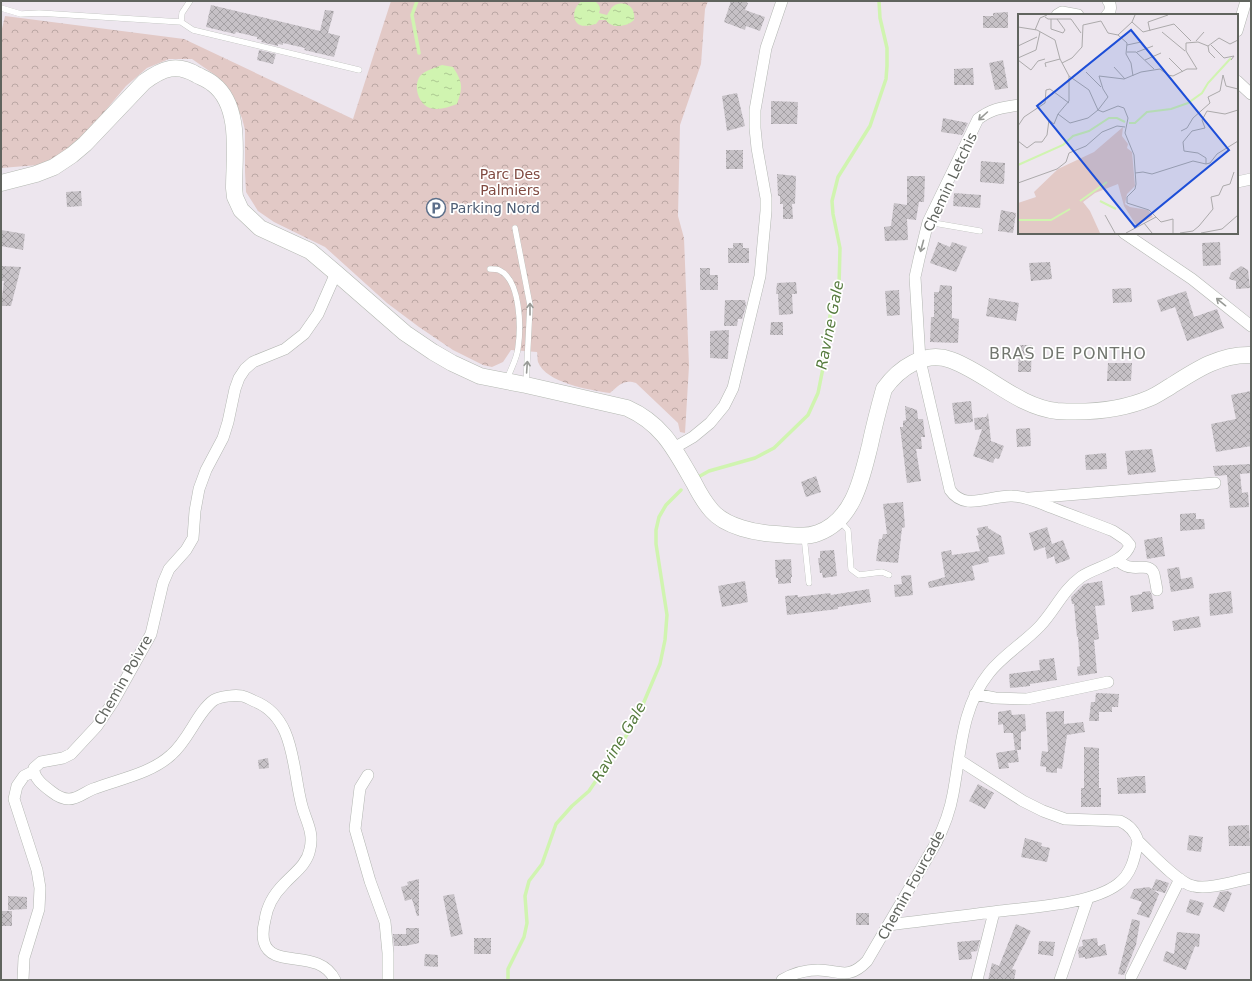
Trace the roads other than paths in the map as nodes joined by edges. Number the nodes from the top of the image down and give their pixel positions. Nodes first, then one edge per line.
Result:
1 (190, 1) edge
2 (782, 1) edge
3 (1108, 1) edge
4 (1246, 1) edge
5 (1, 8) edge
6 (1059, 14) edge
7 (1073, 14) edge
8 (1108, 14) edge
9 (181, 22) junction
10 (1238, 28) edge
11 (359, 70) dead end
12 (1238, 82) edge
13 (1251, 94) edge
14 (1018, 105) edge
15 (1251, 179) edge
16 (1238, 182) edge
17 (1, 183) edge
18 (928, 222) junction
19 (515, 228) dead end
20 (980, 231) dead end
21 (1125, 234) edge
22 (490, 269) dead end
23 (336, 273) junction
24 (1251, 326) edge
25 (1251, 355) edge
26 (920, 360) junction
27 (507, 381) junction
28 (526, 385) junction
29 (674, 448) junction
30 (1216, 483) dead end
31 (1028, 498) junction
32 (839, 520) junction
33 (804, 536) junction
34 (1117, 560) junction
35 (890, 575) dead end
36 (809, 583) dead end
37 (1157, 590) dead end
38 (1108, 682) dead end
39 (975, 694) junction
40 (959, 760) junction
41 (34, 771) junction
42 (368, 775) dead end
43 (1138, 841) junction
44 (1251, 878) edge
45 (1180, 879) junction
46 (1088, 898) junction
47 (994, 912) junction
48 (888, 925) junction
49 (1131, 977) dead end
50 (23, 980) edge
51 (335, 980) edge
52 (388, 980) edge
53 (782, 980) edge
54 (977, 980) edge
55 (1060, 980) edge

1 - 9 lane
2 - 29 street
3 - 8 street
4 - 10 street
5 - 9 lane
6 - 7 street
9 - 11 lane
12 - 13 street
14 -> 18 street, Chemin Letchis
15 - 16 street
17 - 23 main road
18 - 20 lane
18 -> 26 street, Chemin Letchis
28 -> 19 lane
24 -> 21 street
22 - 27 lane
23 - 27 main road
23 - 41 street, Chemin Poivre
25 - 26 main road
26 - 31 street, Chemin Fourcade
26 - 32 main road
27 - 28 main road
28 - 29 main road
29 - 33 main road
30 - 31 street
31 - 34 street, Chemin Fourcade
32 - 33 main road
32 - 35 lane
33 - 36 lane
34 - 37 street
34 - 39 street, Chemin Fourcade
38 - 39 street
39 - 40 street, Chemin Fourcade
40 - 43 street
40 - 48 street, Chemin Fourcade
41 - 50 street, Chemin Poivre
41 - 51 street
42 - 52 street
43 - 45 street
43 - 46 street
44 - 45 street
45 - 49 street
46 - 47 street
46 - 55 street
47 - 48 street
47 - 54 street
48 - 53 street, Chemin Fourcade

